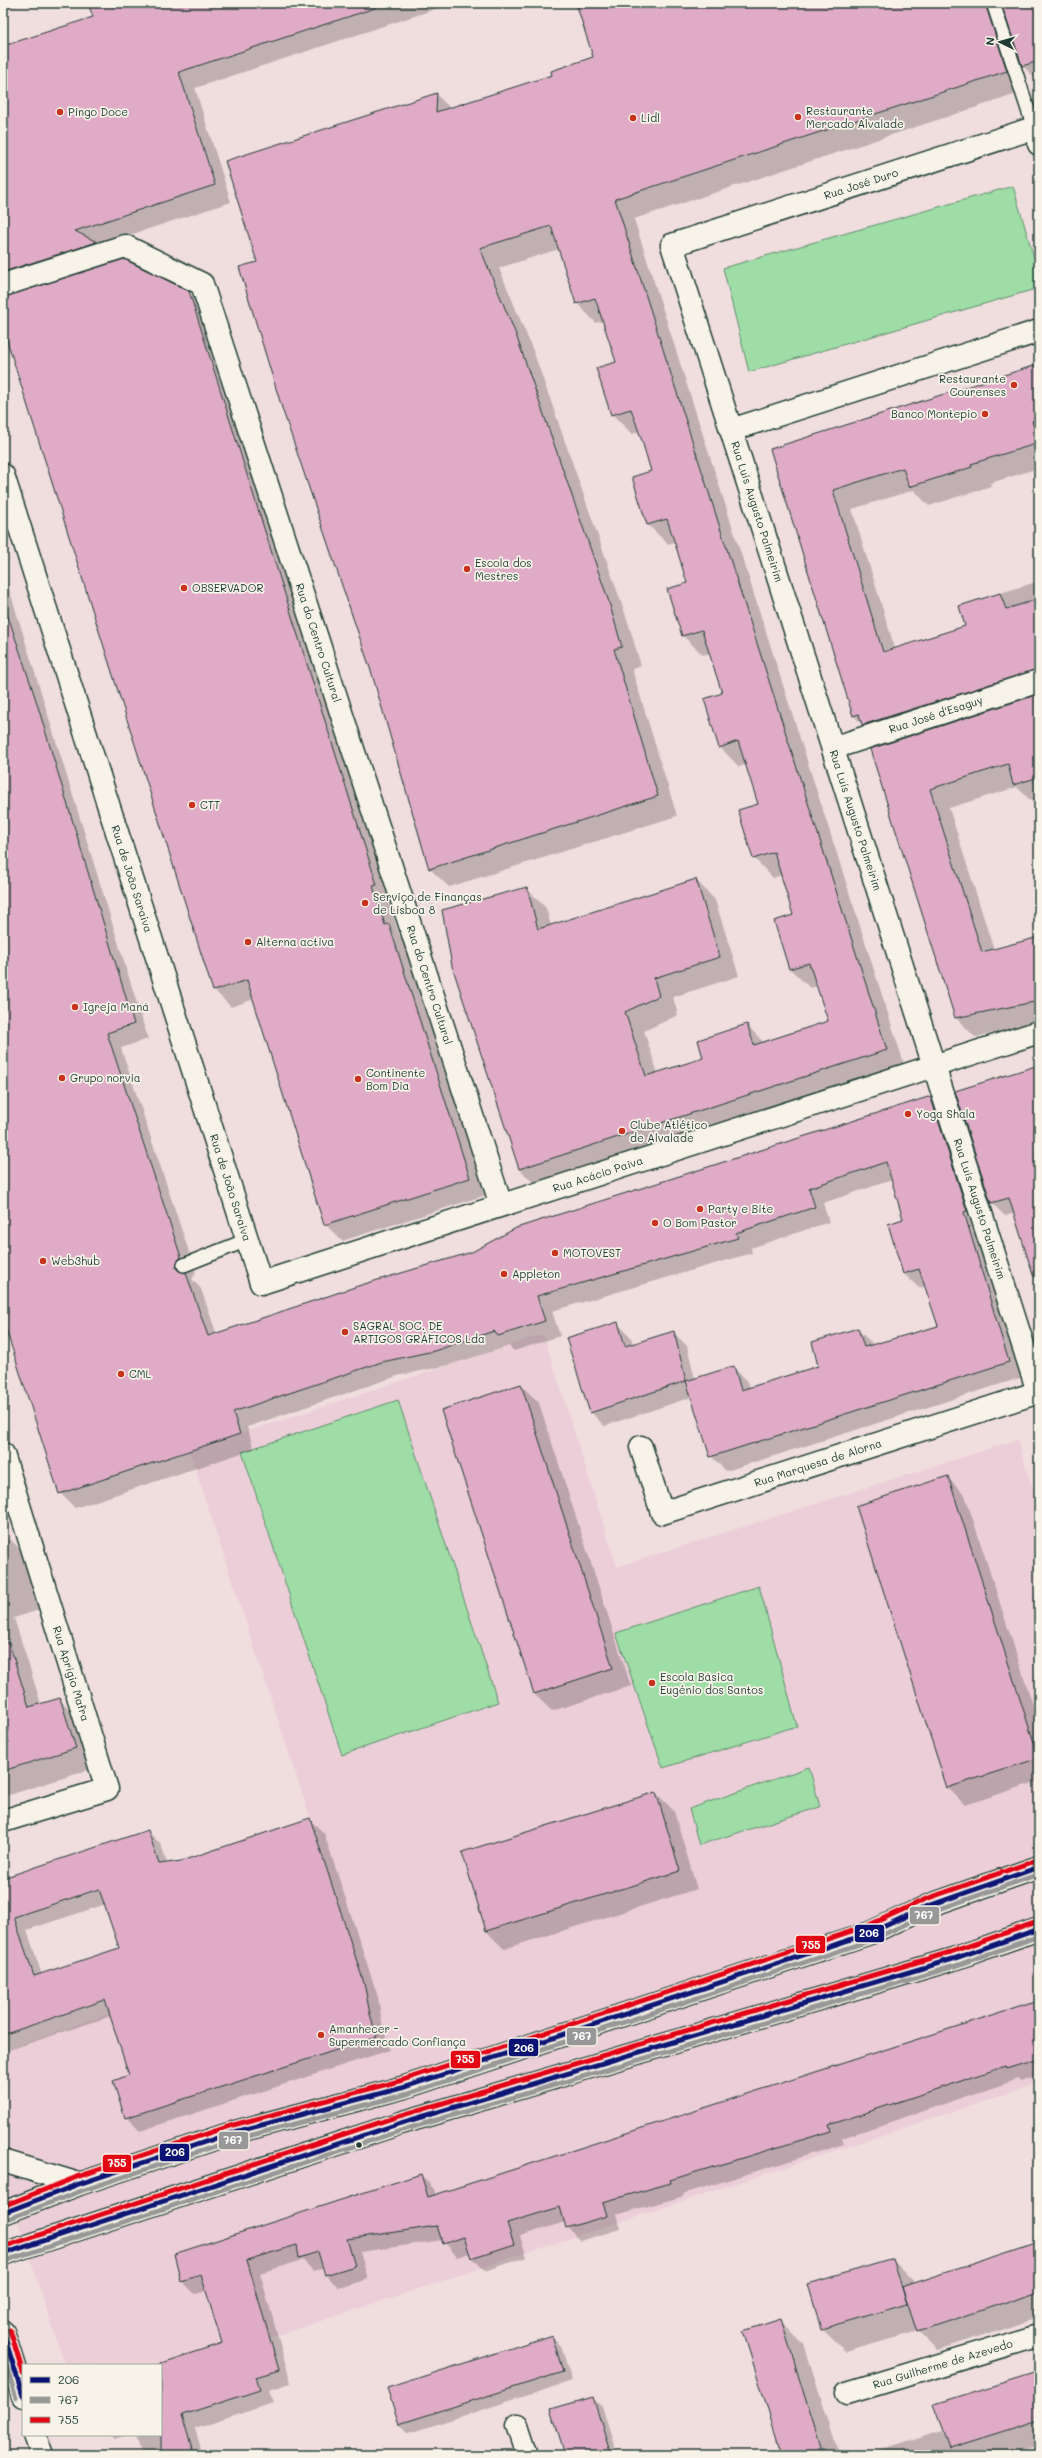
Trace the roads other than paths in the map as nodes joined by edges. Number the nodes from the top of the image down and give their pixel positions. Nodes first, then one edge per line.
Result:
1 (993, 3) edge
2 (1036, 136) edge
3 (672, 245) joint
4 (3, 285) edge
5 (1039, 331) edge
6 (731, 430) junction
7 (3, 475) edge
8 (1039, 681) edge
9 (833, 748) junction
10 (1039, 1032) edge
11 (934, 1066) junction
12 (501, 1205) junction
13 (248, 1240) junction
14 (184, 1265) dead end
15 (261, 1283) joint
16 (1039, 1393) edge
17 (641, 1447) dead end
18 (3, 1454) edge
19 (3, 1821) edge
20 (1039, 1867) edge
21 (1039, 1928) edge
22 (3, 2162) edge
23 (79, 2184) junction
24 (3, 2213) edge
25 (3, 2254) edge
26 (3, 2332) edge
27 (1039, 2334) edge
28 (22, 2393) edge
29 (846, 2393) dead end
30 (517, 2425) dead end
31 (35, 2436) edge
32 (42, 2455) edge
33 (527, 2455) edge

1 - 2 lane
2 - 3 street, Rua José Duro
3 - 6 street, Rua Luís Augusto Palmeirim
4 - 12 street, Rua do Centro Cultural
5 - 6 street
6 - 9 street, Rua Luís Augusto Palmeirim
7 - 13 street, Rua de João Saraiva
8 - 9 street, Rua José d'Esaguy
9 - 11 street, Rua Luís Augusto Palmeirim
10 - 11 street, Rua Acácio Paiva
11 - 12 street, Rua Acácio Paiva
11 - 16 street, Rua Luís Augusto Palmeirim
12 - 15 street, Rua Acácio Paiva
13 - 14 lane
13 - 15 street, Rua de João Saraiva
16 - 17 street, Rua Marquesa de Alorna
18 - 19 street, Rua Aprígio Mafra
20 - 23 street
21 - 25 street
22 - 23 street
23 - 24 street
26 - 28 street
27 - 29 street, Rua Guilherme de Azevedo
30 - 33 street
31 - 32 street

